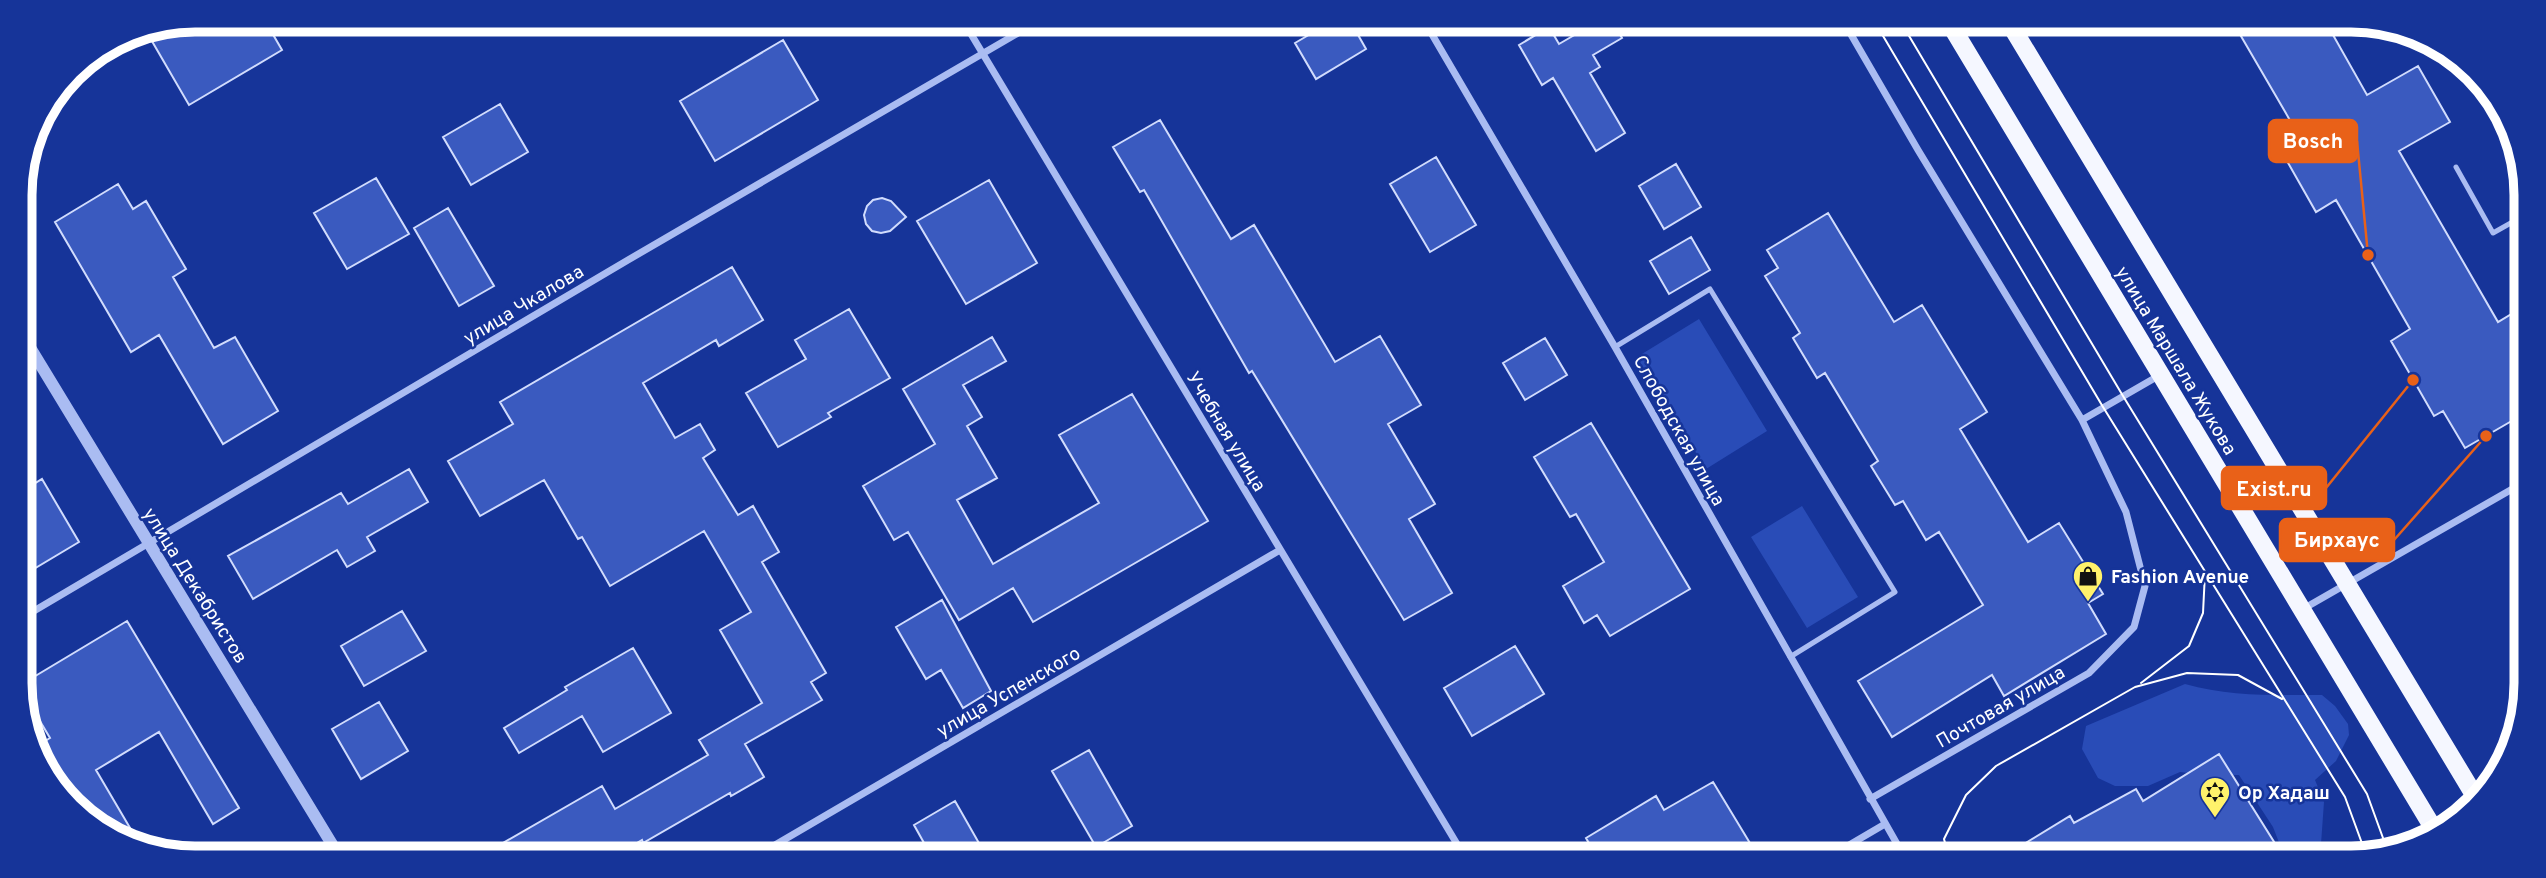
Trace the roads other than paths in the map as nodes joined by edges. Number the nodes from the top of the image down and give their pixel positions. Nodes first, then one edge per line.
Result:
1 (970, 32) edge
2 (1020, 32) edge
3 (1431, 32) edge
4 (1850, 32) edge
5 (1955, 32) edge
6 (2015, 32) edge
7 (983, 54) junction
8 (2456, 167) dead end
9 (2514, 221) edge
10 (1615, 347) junction
11 (32, 351) edge
12 (2161, 374) junction
13 (2082, 420) junction
14 (2514, 488) edge
15 (148, 544) junction
16 (1280, 550) junction
17 (2347, 583) junction
18 (2302, 609) junction
19 (32, 612) edge
20 (1790, 657) junction
21 (2473, 792) edge
22 (1870, 799) junction
23 (1885, 824) junction
24 (2432, 826) edge
25 (333, 846) edge
26 (773, 846) edge
27 (1458, 846) edge
28 (1849, 846) edge
29 (1898, 846) edge

1 - 7 street, Учебная улица
2 - 7 street, улица Чкалова
3 - 10 street, Слободская улица
4 - 13 street
5 - 12 main road, улица Маршала Жукова
6 - 17 main road, улица Маршала Жукова
7 - 15 street, улица Чкалова
7 - 16 street, Учебная улица
8 - 9 lane
10 - 20 street, Слободская улица
10 - 20 lane
11 - 15 street, улица Декабристов
12 - 13 street
12 - 18 main road, улица Маршала Жукова
13 - 22 street, Почтовая улица
14 - 17 street
15 - 19 street, улица Чкалова
15 - 25 street, улица Декабристов
16 - 26 street, улица Успенского
16 - 27 street, Учебная улица
17 - 18 street
17 - 21 main road, улица Маршала Жукова
18 - 24 main road, улица Маршала Жукова
20 - 22 street, Слободская улица
22 - 23 street, Слободская улица
23 - 28 street
23 - 29 street, Слободская улица

